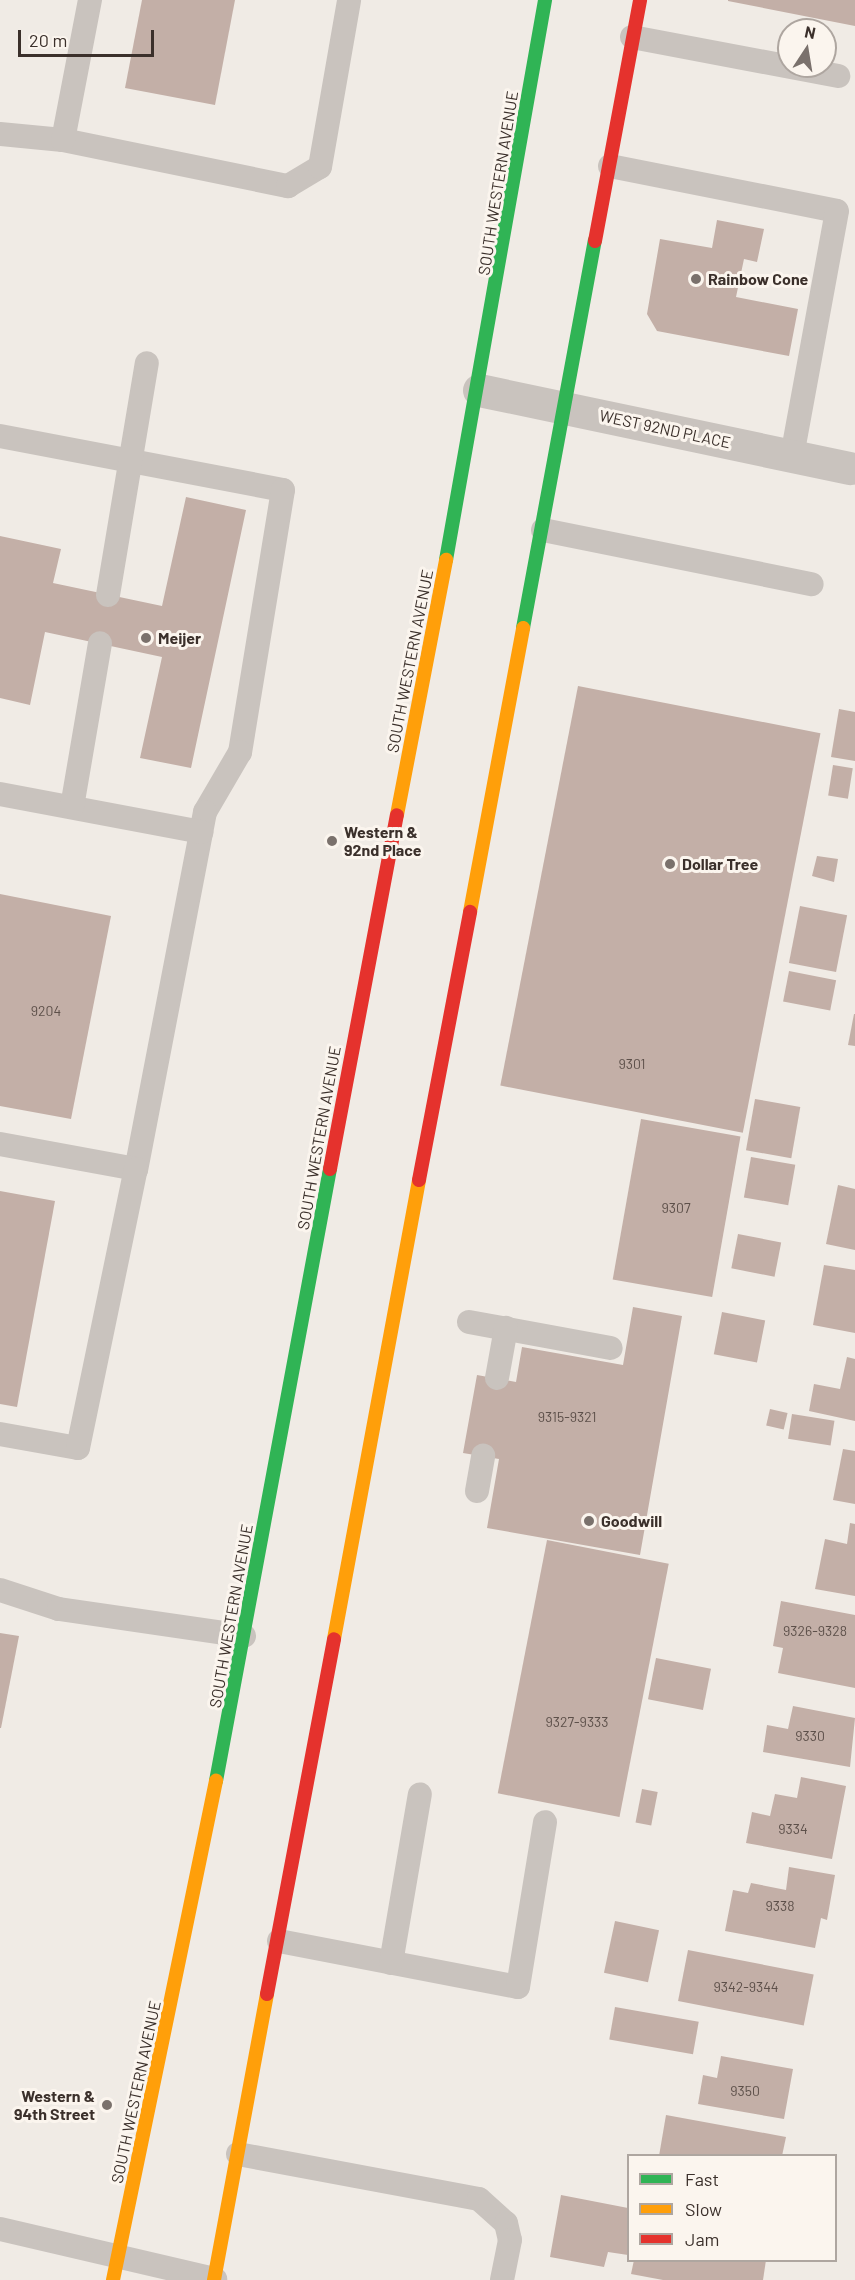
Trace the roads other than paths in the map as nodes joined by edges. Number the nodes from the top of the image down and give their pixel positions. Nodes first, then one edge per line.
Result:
1 (90, 0) edge
2 (349, 0) edge
3 (545, 0) edge
4 (640, 0) edge
5 (632, 37) junction
6 (838, 76) dead end
7 (0, 134) edge
8 (63, 140) junction
9 (610, 166) junction
10 (147, 363) dead end
11 (479, 390) junction
12 (566, 408) junction
13 (0, 436) edge
14 (792, 455) junction
15 (131, 461) junction
16 (850, 468) dead end
17 (543, 530) junction
18 (812, 584) dead end
19 (108, 595) dead end
20 (100, 644) dead end
21 (0, 794) edge
22 (72, 807) junction
23 (201, 832) junction
24 (0, 1144) edge
25 (136, 1169) junction
26 (469, 1322) dead end
27 (506, 1328) junction
28 (611, 1348) dead end
29 (497, 1378) dead end
30 (0, 1434) edge
31 (483, 1456) dead end
32 (477, 1491) dead end
33 (0, 1590) edge
34 (244, 1636) junction
35 (420, 1794) dead end
36 (545, 1822) dead end
37 (279, 1941) junction
38 (390, 1963) junction
39 (238, 2154) junction
40 (0, 2229) edge
41 (115, 2269) edge
42 (217, 2280) edge
43 (502, 2280) edge

1 - 8 lane
2 - 8 lane
3 - 11 main road, SOUTH WESTERN AVENUE
4 - 5 main road
5 - 6 lane
5 - 9 main road
7 - 8 lane
9 - 12 main road
9 - 14 lane
10 - 15 lane
11 - 12 street, WEST 92ND PLACE
11 - 34 main road, SOUTH WESTERN AVENUE
12 - 14 street, WEST 92ND PLACE
12 - 17 main road
13 - 15 lane
14 - 16 street, WEST 92ND PLACE
15 - 19 lane
15 - 23 lane
17 - 18 lane
17 - 37 main road
20 - 22 lane
21 - 22 lane
22 - 23 lane
23 - 25 lane
24 - 25 lane
25 - 30 lane
26 - 27 lane
27 - 28 lane
27 - 29 lane
31 - 32 lane
33 - 34 lane
34 - 41 main road, SOUTH WESTERN AVENUE
35 - 38 lane
36 - 38 lane
37 - 38 lane
37 - 39 main road
39 - 42 main road
39 - 43 lane
40 - 41 lane
41 - 42 lane

